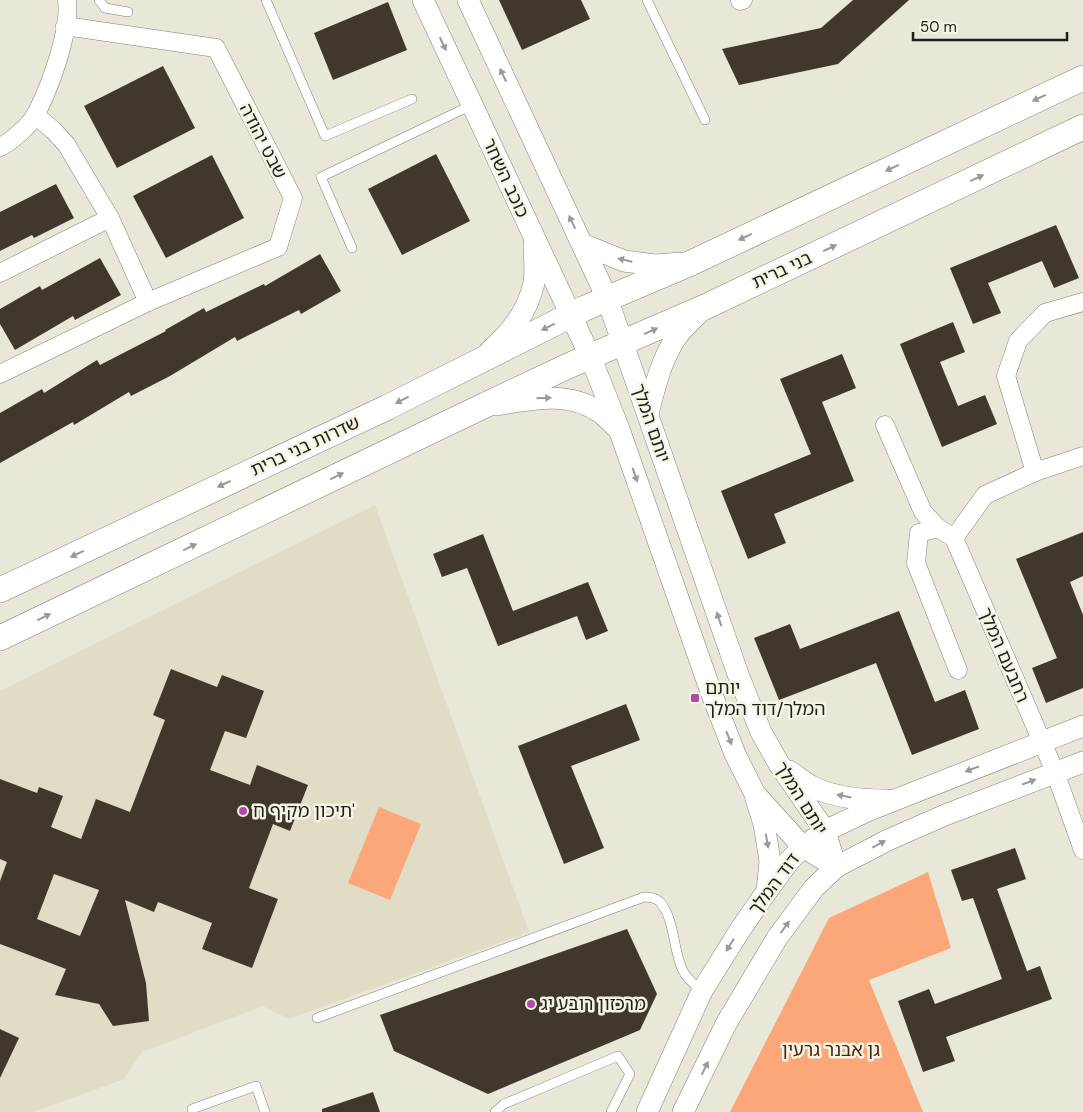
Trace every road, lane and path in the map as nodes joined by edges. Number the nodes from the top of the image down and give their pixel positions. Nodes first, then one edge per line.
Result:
1 (67, 0) edge
2 (99, 0) edge
3 (266, 0) edge
4 (423, 0) edge
5 (468, 0) edge
6 (647, 0) edge
7 (128, 12) dead end
8 (65, 26) junction
9 (1083, 78) edge
10 (412, 99) dead end
11 (472, 105) junction
12 (36, 115) junction
13 (705, 120) dead end
14 (1083, 127) edge
15 (0, 147) edge
16 (110, 218) junction
17 (534, 236) junction
18 (582, 244) junction
19 (352, 248) dead end
20 (691, 263) junction
21 (0, 273) edge
22 (607, 298) junction
23 (148, 302) junction
24 (1083, 302) edge
25 (705, 307) junction
26 (571, 315) junction
27 (623, 344) junction
28 (590, 356) junction
29 (478, 361) junction
30 (0, 374) edge
31 (478, 408) junction
32 (648, 414) junction
33 (885, 425) dead end
34 (619, 429) junction
35 (1083, 456) edge
36 (1035, 472) junction
37 (938, 528) junction
38 (954, 538) junction
39 (0, 590) edge
40 (0, 638) edge
41 (958, 670) dead end
42 (1083, 726) edge
43 (1041, 742) junction
44 (1083, 762) edge
45 (779, 764) junction
46 (1054, 772) junction
47 (755, 794) junction
48 (892, 800) junction
49 (825, 831) junction
50 (803, 847) junction
51 (1083, 850) edge
52 (836, 868) junction
53 (767, 891) junction
54 (702, 991) junction
55 (317, 1018) dead end
56 (193, 1112) edge
57 (265, 1112) edge
58 (495, 1112) edge
59 (611, 1112) edge
60 (647, 1112) edge
61 (683, 1112) edge

1 - 8 street
2 - 7 lane
3 - 10 lane
4 -> 11 street, כוכב השחר
18 -> 5 street
6 - 13 lane
8 - 12 street
8 - 23 street, שבט יהודה
9 -> 20 main road
11 - 17 street, כוכב השחר
11 - 19 lane
12 - 15 street
12 - 16 street
25 -> 14 main road, בני ברית
16 - 21 street
16 - 23 street
17 - 26 street, כוכב השחר
17 - 29 street
20 -> 18 street
18 - 22 street
20 - 22 main road
22 - 26 main road, שדרות בני ברית
22 - 27 street, יותם המלך
23 - 30 street, שבט יהודה
24 - 36 street
27 -> 25 main road, בני ברית
25 - 32 street
26 - 28 street, כוכב השחר
26 -> 29 main road, שדרות בני ברית
27 - 28 main road, בני ברית
27 - 32 street, יותם המלך
28 - 31 main road, בני ברית
28 - 34 street, יותם המלך
29 -> 39 main road, שדרות בני ברית
31 -> 34 street
40 -> 31 main road
45 -> 32 street, יותם המלך
33 - 37 street
34 -> 47 street, יותם המלך
35 - 36 street
36 - 38 street
37 - 38 street
37 - 41 street
38 - 43 street, רחבעם המלך
42 - 43 street, דוד המלך
43 - 46 street, רחבעם המלך
43 -> 48 street, דוד המלך
44 - 46 street, דוד המלך
48 -> 45 street
45 - 49 street, יותם המלך
46 - 51 street, רחבעם המלך
52 -> 46 street, דוד המלך
47 - 50 street, יותם המלך
47 -> 53 street
48 - 49 street, דוד המלך
49 - 50 street, דוד המלך
49 - 52 street, יותם המלך
50 - 52 street, יותם המלך
50 - 53 street, דוד המלך
61 -> 52 street, דוד המלך
53 -> 54 street, דוד המלך
54 - 55 lane
54 - 60 street, דוד המלך
56 - 57 lane
58 - 59 lane

